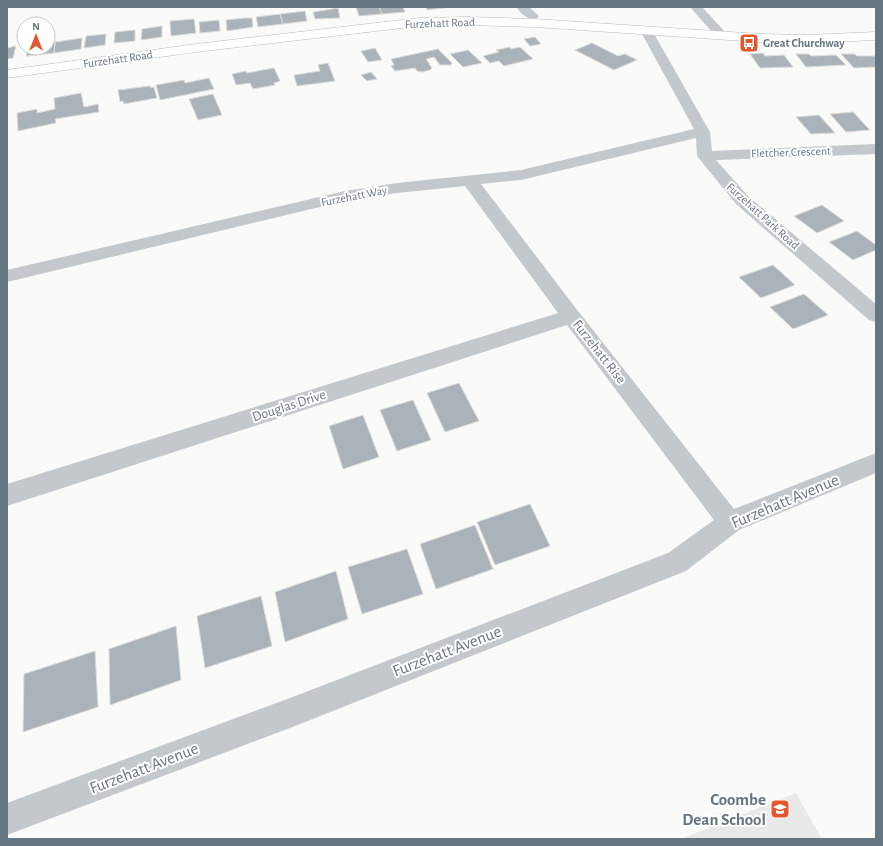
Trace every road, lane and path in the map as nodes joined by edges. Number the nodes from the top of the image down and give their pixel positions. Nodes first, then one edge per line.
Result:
1 (522, 7) edge
2 (696, 7) edge
3 (533, 16) dead end
4 (647, 32) junction
5 (723, 36) junction
6 (876, 36) edge
7 (7, 74) edge
8 (703, 132) junction
9 (876, 149) edge
10 (705, 156) junction
11 (470, 180) junction
12 (7, 276) edge
13 (876, 314) edge
14 (571, 316) junction
15 (876, 464) edge
16 (7, 495) edge
17 (730, 522) junction
18 (7, 819) edge

1 - 3 street
2 - 5 street
4 - 5 street, Furzehatt Road
4 - 7 street, Furzehatt Road
4 - 8 street
5 - 6 street, Furzehatt Road
8 - 10 street
8 - 11 street, Furzehatt Way
9 - 10 street, Fletcher Crescent
10 - 13 street, Furzehatt Park Road
11 - 12 street, Furzehatt Way
11 - 14 street, Furzehatt Rise
14 - 16 street, Douglas Drive
14 - 17 street, Furzehatt Rise
15 - 17 street, Furzehatt Avenue
17 - 18 street, Furzehatt Avenue

